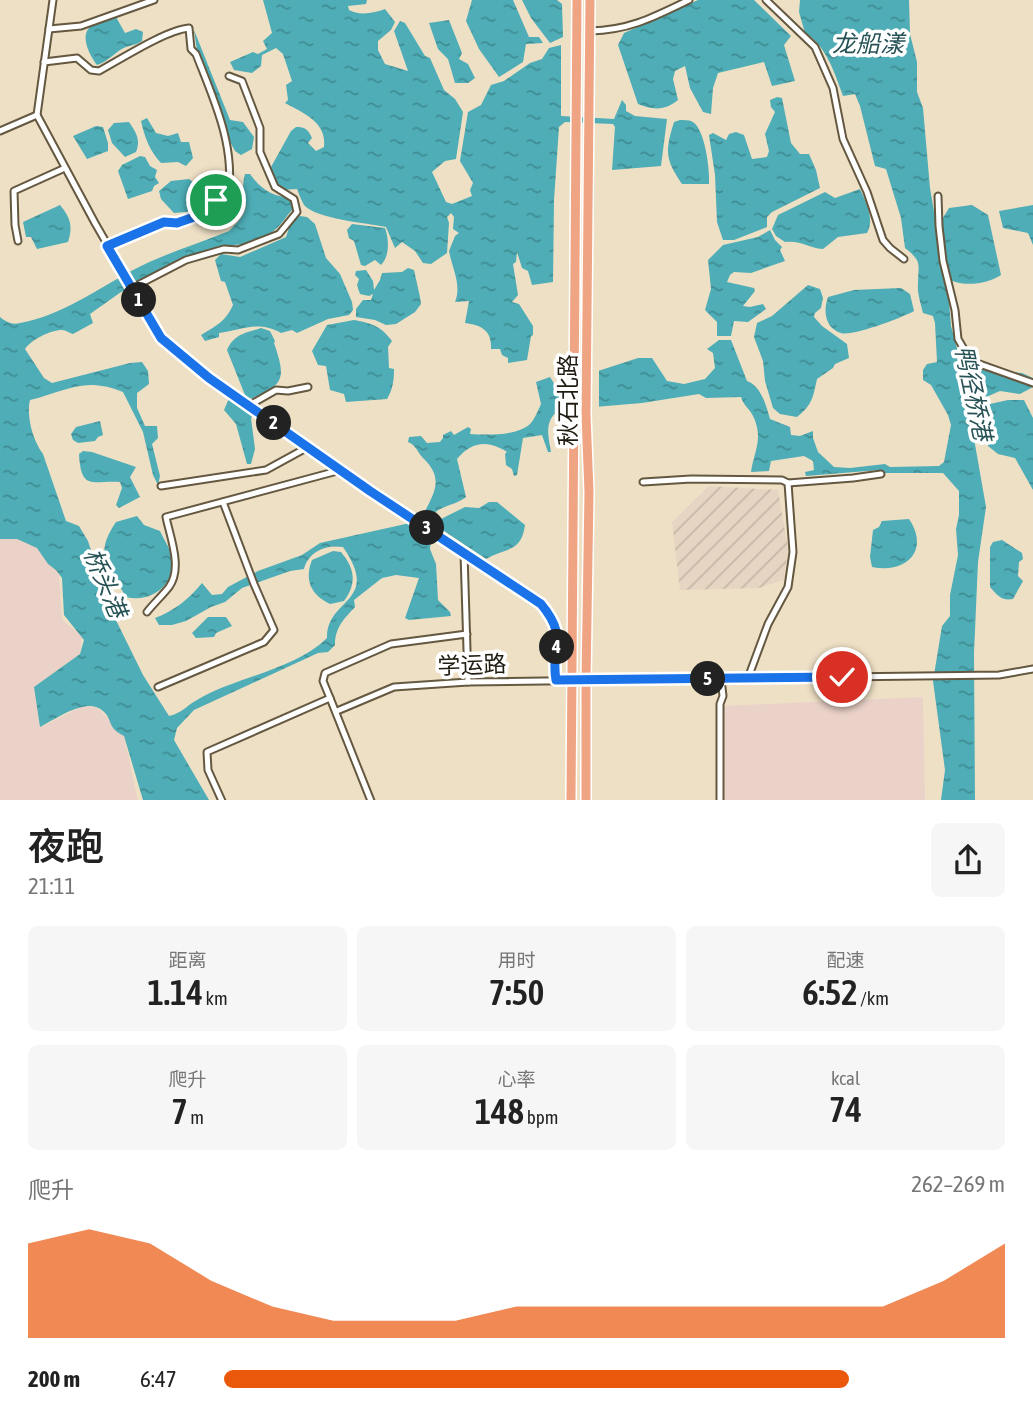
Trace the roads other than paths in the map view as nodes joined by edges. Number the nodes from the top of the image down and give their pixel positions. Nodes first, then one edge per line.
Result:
1 (53, 0) edge
2 (154, 0) edge
3 (577, 0) edge
4 (590, 0) edge
5 (689, 0) edge
6 (766, 0) edge
7 (49, 29) junction
8 (590, 31) junction
9 (44, 62) junction
10 (229, 76) dead end
11 (37, 115) junction
12 (0, 131) edge
13 (65, 168) junction
14 (938, 196) dead end
15 (18, 242) dead end
16 (107, 246) junction
17 (904, 258) dead end
18 (132, 288) junction
19 (1033, 383) edge
20 (308, 387) dead end
21 (255, 410) junction
22 (308, 447) junction
23 (341, 470) junction
24 (881, 474) dead end
25 (643, 482) dead end
26 (788, 483) junction
27 (161, 486) dead end
28 (223, 502) junction
29 (464, 553) junction
30 (148, 612) dead end
31 (467, 634) junction
32 (1033, 669) edge
33 (748, 678) junction
34 (721, 679) junction
35 (556, 680) junction
36 (573, 680) junction
37 (586, 680) junction
38 (468, 682) junction
39 (158, 687) dead end
40 (330, 698) junction
41 (337, 711) junction
42 (222, 800) edge
43 (371, 800) edge
44 (571, 800) edge
45 (586, 800) edge
46 (720, 800) edge

1 - 7 street
2 - 7 street
3 - 36 main road, 秋石北路
4 - 8 main road, 秋石北路
5 - 8 street
6 - 17 street
7 - 9 street
8 - 37 main road, 秋石北路
9 - 11 street
9 - 16 street
10 - 18 street
11 - 12 street
11 - 13 street
13 - 15 street
13 - 16 street
14 - 19 street
16 - 18 street
18 - 21 street
20 - 21 street
21 - 22 street
22 - 23 street
22 - 27 street
23 - 28 street
23 - 29 street
24 - 26 street
25 - 26 street
26 - 33 street
28 - 30 street
28 - 39 street
29 - 31 street
29 - 35 street
31 - 38 street
31 - 40 street
32 - 33 street, 学运路
33 - 34 street, 学运路
34 - 37 street, 学运路
34 - 46 street
35 - 36 street, 学运路
35 - 38 street, 学运路
36 - 37 street, 学运路
36 - 44 main road, 秋石北路
37 - 45 main road, 秋石北路
38 - 41 street, 学运路
40 - 41 street
40 - 42 street
41 - 43 street

